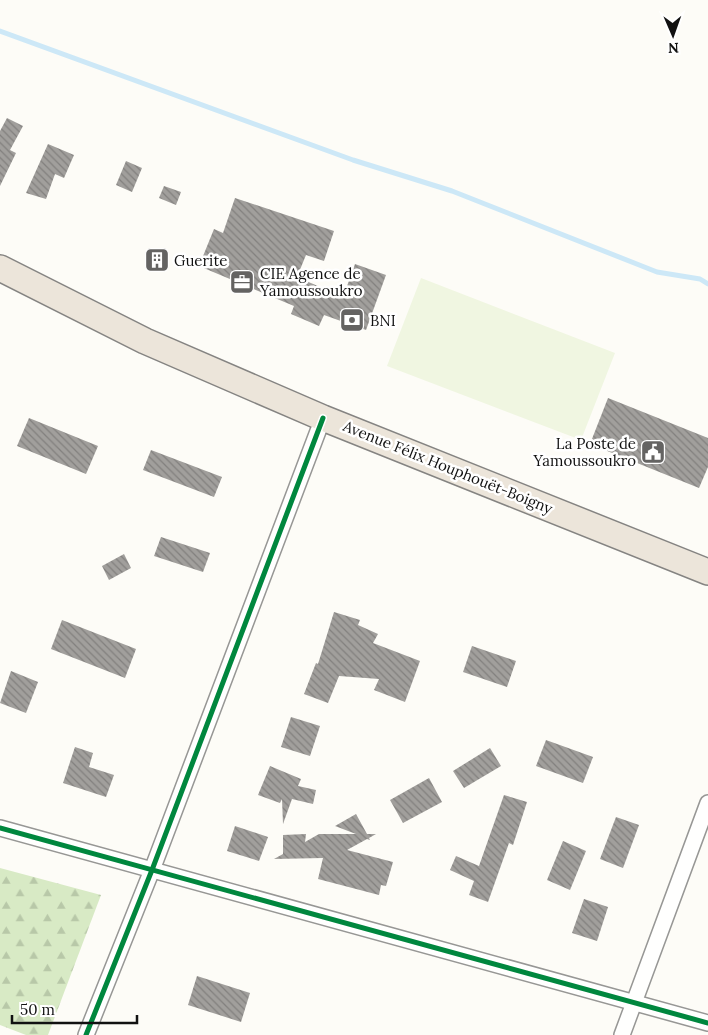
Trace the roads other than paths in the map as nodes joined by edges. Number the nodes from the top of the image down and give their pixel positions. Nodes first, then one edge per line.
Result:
1 (0, 268) edge
2 (323, 418) junction
3 (708, 572) edge
4 (708, 803) edge
5 (0, 828) edge
6 (152, 870) junction
7 (634, 1003) junction
8 (708, 1023) edge
9 (86, 1035) edge
10 (622, 1035) edge

1 - 2 highway, Avenue Félix Houphouët-Boigny
2 - 3 highway, Avenue Félix Houphouët-Boigny
2 - 6 street
4 - 7 street
5 - 6 street
6 - 7 street
6 - 9 street
7 - 8 street
7 - 10 street

